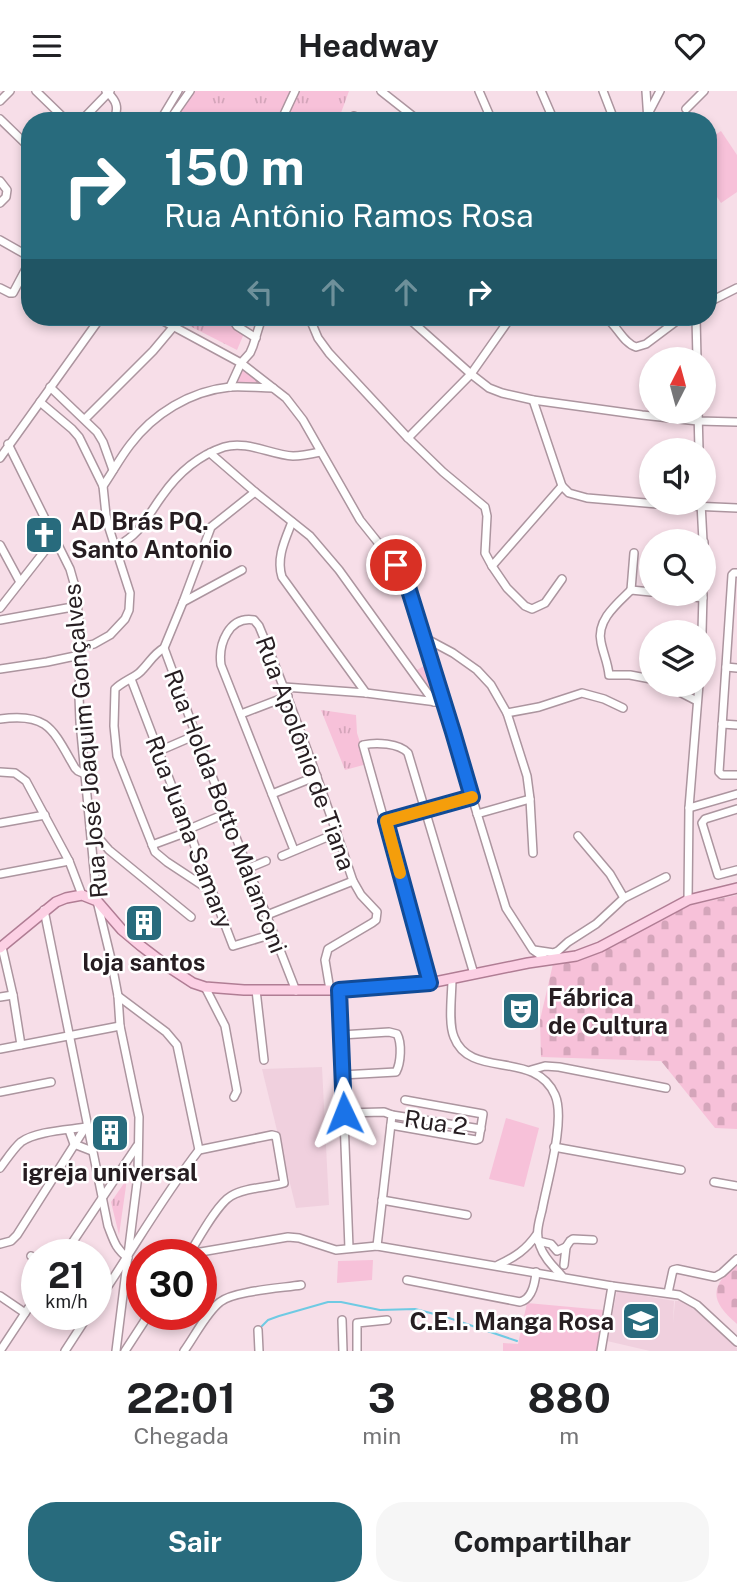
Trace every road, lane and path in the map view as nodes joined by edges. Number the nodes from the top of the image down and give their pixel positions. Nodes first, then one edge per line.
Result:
1 (10, 91) edge
2 (36, 91) edge
3 (178, 91) edge
4 (190, 91) edge
5 (295, 91) edge
6 (381, 91) edge
7 (479, 91) edge
8 (541, 91) edge
9 (603, 91) edge
10 (646, 91) edge
11 (660, 91) edge
12 (704, 91) edge
13 (108, 92) edge
14 (0, 101) edge
15 (687, 109) dead end
16 (58, 112) edge
17 (89, 112) edge
18 (116, 112) edge
19 (165, 112) edge
20 (175, 112) edge
21 (285, 112) edge
22 (408, 112) edge
23 (488, 112) edge
24 (550, 112) edge
25 (611, 112) edge
26 (648, 112) edge
27 (651, 112) edge
28 (0, 119) edge
29 (21, 139) edge
30 (3, 183) edge
31 (0, 203) edge
32 (0, 240) edge
33 (21, 253) edge
34 (21, 277) edge
35 (0, 288) edge
36 (737, 288) edge
37 (717, 298) edge
38 (94, 326) edge
39 (174, 326) joint
40 (237, 326) edge
41 (259, 326) edge
42 (312, 326) edge
43 (417, 326) edge
44 (506, 326) edge
45 (615, 326) edge
46 (670, 326) edge
47 (696, 326) edge
48 (256, 338) junction
49 (697, 347) edge
50 (241, 363) junction
51 (471, 374) junction
52 (50, 387) junction
53 (230, 387) junction
54 (274, 388) junction
55 (533, 400) junction
56 (40, 402) junction
57 (639, 415) edge
58 (85, 419) junction
59 (716, 421) edge
60 (737, 422) edge
61 (408, 438) junction
62 (8, 444) junction
63 (320, 452) junction
64 (210, 453) junction
65 (0, 458) edge
66 (113, 470) junction
67 (562, 485) junction
68 (103, 486) junction
69 (255, 492) junction
70 (639, 501) edge
71 (716, 506) edge
72 (737, 508) edge
73 (292, 522) junction
74 (54, 539) junction
75 (0, 545) edge
76 (116, 547) junction
77 (634, 553) dead end
78 (492, 566) junction
79 (242, 570) dead end
80 (737, 573) edge
81 (562, 579) dead end
82 (20, 582) junction
83 (631, 590) junction
84 (639, 591) edge
85 (183, 602) junction
86 (78, 606) junction
87 (0, 608) edge
88 (0, 620) edge
89 (424, 638) junction
90 (164, 648) junction
91 (80, 651) junction
92 (726, 667) junction
93 (737, 668) edge
94 (0, 669) edge
95 (639, 677) edge
96 (131, 679) junction
97 (284, 687) junction
98 (366, 693) junction
99 (288, 697) junction
100 (690, 697) edge
101 (698, 697) edge
102 (698, 701) junction
103 (434, 702) junction
104 (444, 702) junction
105 (623, 708) dead end
106 (507, 713) junction
107 (241, 714) junction
108 (0, 719) edge
109 (722, 724) junction
110 (737, 725) edge
111 (196, 735) junction
112 (159, 751) junction
113 (0, 772) edge
114 (85, 773) junction
115 (737, 775) edge
116 (317, 776) junction
117 (272, 794) junction
118 (737, 794) edge
119 (472, 797) junction
120 (530, 799) junction
121 (689, 808) junction
122 (426, 809) junction
123 (737, 809) edge
124 (227, 813) junction
125 (477, 814) junction
126 (44, 815) junction
127 (386, 821) junction
128 (0, 823) edge
129 (90, 828) junction
130 (189, 830) junction
131 (337, 833) junction
132 (578, 836) dead end
133 (152, 845) junction
134 (294, 850) junction
135 (533, 853) dead end
136 (282, 856) dead end
137 (69, 861) junction
138 (266, 861) dead end
139 (249, 868) junction
140 (737, 870) edge
141 (0, 874) edge
142 (666, 877) dead end
143 (353, 881) junction
144 (737, 888) edge
145 (211, 892) junction
146 (82, 895) junction
147 (624, 898) junction
148 (688, 900) junction
149 (97, 901) junction
150 (44, 910) junction
151 (267, 915) junction
152 (191, 917) dead end
153 (273, 934) junction
154 (1, 948) edge
155 (533, 950) junction
156 (547, 960) junction
157 (528, 963) junction
158 (474, 974) junction
159 (452, 979) junction
160 (430, 983) junction
161 (205, 987) junction
162 (256, 990) junction
163 (335, 990) junction
164 (296, 991) junction
165 (13, 995) junction
166 (118, 996) junction
167 (0, 997) edge
168 (120, 1026) junction
169 (341, 1035) junction
170 (71, 1036) junction
171 (21, 1045) junction
172 (0, 1049) edge
173 (264, 1060) dead end
174 (531, 1070) junction
175 (342, 1075) junction
176 (51, 1082) dead end
177 (666, 1088) dead end
178 (0, 1092) edge
179 (234, 1097) dead end
180 (405, 1100) dead end
181 (344, 1113) junction
182 (391, 1115) junction
183 (391, 1125) junction
184 (86, 1128) junction
185 (481, 1129) junction
186 (69, 1130) junction
187 (74, 1144) junction
188 (137, 1146) junction
189 (554, 1146) junction
190 (199, 1150) junction
191 (92, 1151) junction
192 (0, 1168) edge
193 (681, 1170) dead end
194 (713, 1182) dead end
195 (737, 1186) edge
196 (102, 1198) junction
197 (382, 1200) junction
198 (467, 1215) dead end
199 (538, 1237) junction
200 (75, 1239) edge
201 (130, 1239) edge
202 (140, 1239) edge
203 (199, 1239) edge
204 (593, 1240) dead end
205 (1, 1242) edge
206 (377, 1246) junction
207 (566, 1247) junction
208 (349, 1248) junction
209 (217, 1249) edge
210 (126, 1256) edge
211 (737, 1259) edge
212 (126, 1261) edge
213 (564, 1265) dead end
214 (497, 1266) junction
215 (536, 1272) junction
216 (126, 1274) edge
217 (563, 1277) junction
218 (407, 1280) dead end
219 (112, 1281) edge
220 (301, 1285) dead end
221 (612, 1286) junction
222 (668, 1293) junction
223 (0, 1296) edge
224 (21, 1310) edge
225 (21, 1319) edge
226 (342, 1320) dead end
227 (387, 1320) dead end
228 (79, 1330) edge
229 (139, 1330) edge
230 (258, 1330) dead end
231 (737, 1342) edge
232 (0, 1350) edge
233 (65, 1351) edge
234 (116, 1351) edge
235 (125, 1351) edge
236 (184, 1351) edge
237 (259, 1351) edge
238 (343, 1351) edge
239 (357, 1351) edge
240 (601, 1351) edge

1 - 14 street
2 - 16 street
3 - 19 street
4 - 20 street
5 - 21 street
6 - 22 street
7 - 23 street
8 - 24 street
9 - 25 street
10 - 26 street
11 - 27 street
12 - 15 street
13 - 17 street
13 - 18 street
28 - 29 street
30 - 31 street
32 - 33 street
34 - 35 street
36 - 37 street
38 - 52 street
39 - 50 street
39 - 58 street
40 - 48 street
41 - 48 street
42 - 61 street
43 - 51 street
44 - 51 street
45 - 46 street
47 - 49 street
48 - 50 street
50 - 53 street
50 - 54 street
51 - 55 street
51 - 61 street
52 - 56 street
52 - 58 street
53 - 54 street
53 - 66 street
54 - 63 street
55 - 57 street
55 - 67 street
56 - 62 street
56 - 68 street
58 - 66 street
59 - 60 street
61 - 78 street
62 - 65 street
62 - 74 street, Rua José Joaquim Gonçalves
63 - 64 street
63 - 89 street
64 - 69 street
64 - 76 street
66 - 68 street
67 - 70 street
67 - 78 street
68 - 76 street
69 - 73 street
69 - 85 street, Rua Holda Botto Malanconi
71 - 72 street
73 - 98 street
73 - 103 street
74 - 82 street
74 - 86 street, Rua José Joaquim Gonçalves
75 - 82 street
76 - 91 street
77 - 83 street
78 - 81 street
79 - 85 street
80 - 92 street
82 - 87 street
83 - 84 street
83 - 95 street
85 - 90 street, Rua Holda Botto Malanconi
86 - 88 street
86 - 91 street, Rua José Joaquim Gonçalves
89 - 104 street
89 - 106 street
90 - 96 street
90 - 111 street, Rua Holda Botto Malanconi
91 - 94 street
91 - 114 street, Rua José Joaquim Gonçalves
92 - 93 street
92 - 109 street
96 - 112 street, Rua Juana Samary
96 - 133 street
97 - 98 street
97 - 99 street, Rua Apolônio de Tiana
97 - 107 street, Rua Apolônio de Tiana
98 - 103 street
99 - 107 street
99 - 116 street, Rua Apolônio de Tiana
100 - 102 street
101 - 102 street
102 - 121 street
103 - 104 street
104 - 119 street
105 - 106 street
106 - 120 street
107 - 117 street, Rua Apolônio de Tiana
108 - 114 street
109 - 110 street
109 - 115 street
111 - 112 street
111 - 124 street, Rua Holda Botto Malanconi
112 - 130 street, Rua Juana Samary
113 - 126 street
114 - 129 street, Rua José Joaquim Gonçalves
116 - 117 street
116 - 131 street, Rua Apolônio de Tiana
117 - 134 street, Rua Apolônio de Tiana
118 - 121 street
119 - 122 street
119 - 125 street
120 - 125 street
120 - 135 street
121 - 148 street
122 - 127 street
122 - 127 street
122 - 158 street
123 - 140 street
124 - 130 street
124 - 139 street, Rua Holda Botto Malanconi
125 - 155 street
126 - 128 street
126 - 137 street
127 - 160 street
129 - 149 street, Rua José Joaquim Gonçalves
129 - 152 street
130 - 133 street
130 - 145 street, Rua Juana Samary
131 - 134 street
131 - 143 street, Rua Apolônio de Tiana
132 - 147 street
133 - 145 street
134 - 136 street
137 - 141 street
137 - 146 street
138 - 139 street
139 - 151 street, Rua Holda Botto Malanconi
142 - 147 street
143 - 151 street
143 - 163 street, Rua Apolônio de Tiana
144 - 148 main road
145 - 153 street, Rua Juana Samary
146 - 149 main road
146 - 150 main road
147 - 155 street
148 - 156 main road
149 - 161 main road
149 - 166 street, Rua José Joaquim Gonçalves
150 - 154 main road
150 - 170 street
151 - 153 street, Rua Holda Botto Malanconi
153 - 164 street, Rua Holda Botto Malanconi
154 - 165 street
155 - 156 street
155 - 157 street
156 - 157 main road
157 - 158 main road
158 - 159 main road
159 - 160 main road
159 - 174 street
160 - 163 main road
161 - 162 main road
161 - 179 street
162 - 164 main road
162 - 173 street
163 - 164 main road
163 - 169 street
165 - 167 street
165 - 171 street
166 - 168 street, Rua José Joaquim Gonçalves
166 - 190 street
168 - 170 street
168 - 188 street, Rua José Joaquim Gonçalves
169 - 175 street
169 - 175 street
170 - 171 street
170 - 184 street
171 - 172 street
174 - 177 street
174 - 189 street
175 - 181 street
176 - 178 street
180 - 185 street, Rua 2
181 - 182 street, Rua 2
181 - 208 street
182 - 183 street
182 - 185 street, Rua 2
183 - 185 street
183 - 197 street
184 - 186 street
184 - 187 street
184 - 191 street
186 - 187 street
186 - 192 street
187 - 191 street
187 - 205 street
188 - 196 street
188 - 201 street, Rua José Joaquim Gonçalves
189 - 193 street
189 - 199 street
190 - 202 street
190 - 203 street
191 - 196 street
194 - 195 street
196 - 200 street
196 - 210 street
197 - 198 street
197 - 206 street
199 - 207 street
199 - 214 street
199 - 217 street
204 - 207 street
206 - 208 street
206 - 214 street
207 - 213 street
208 - 209 street
211 - 222 street
212 - 219 street
214 - 215 street
215 - 217 street
215 - 218 street
216 - 234 street, Rua José Joaquim Gonçalves
217 - 221 street
220 - 236 street
221 - 222 street
221 - 240 street
222 - 231 street
223 - 224 street
225 - 232 street
226 - 238 street
227 - 239 street
228 - 233 street
229 - 235 street
230 - 237 street

